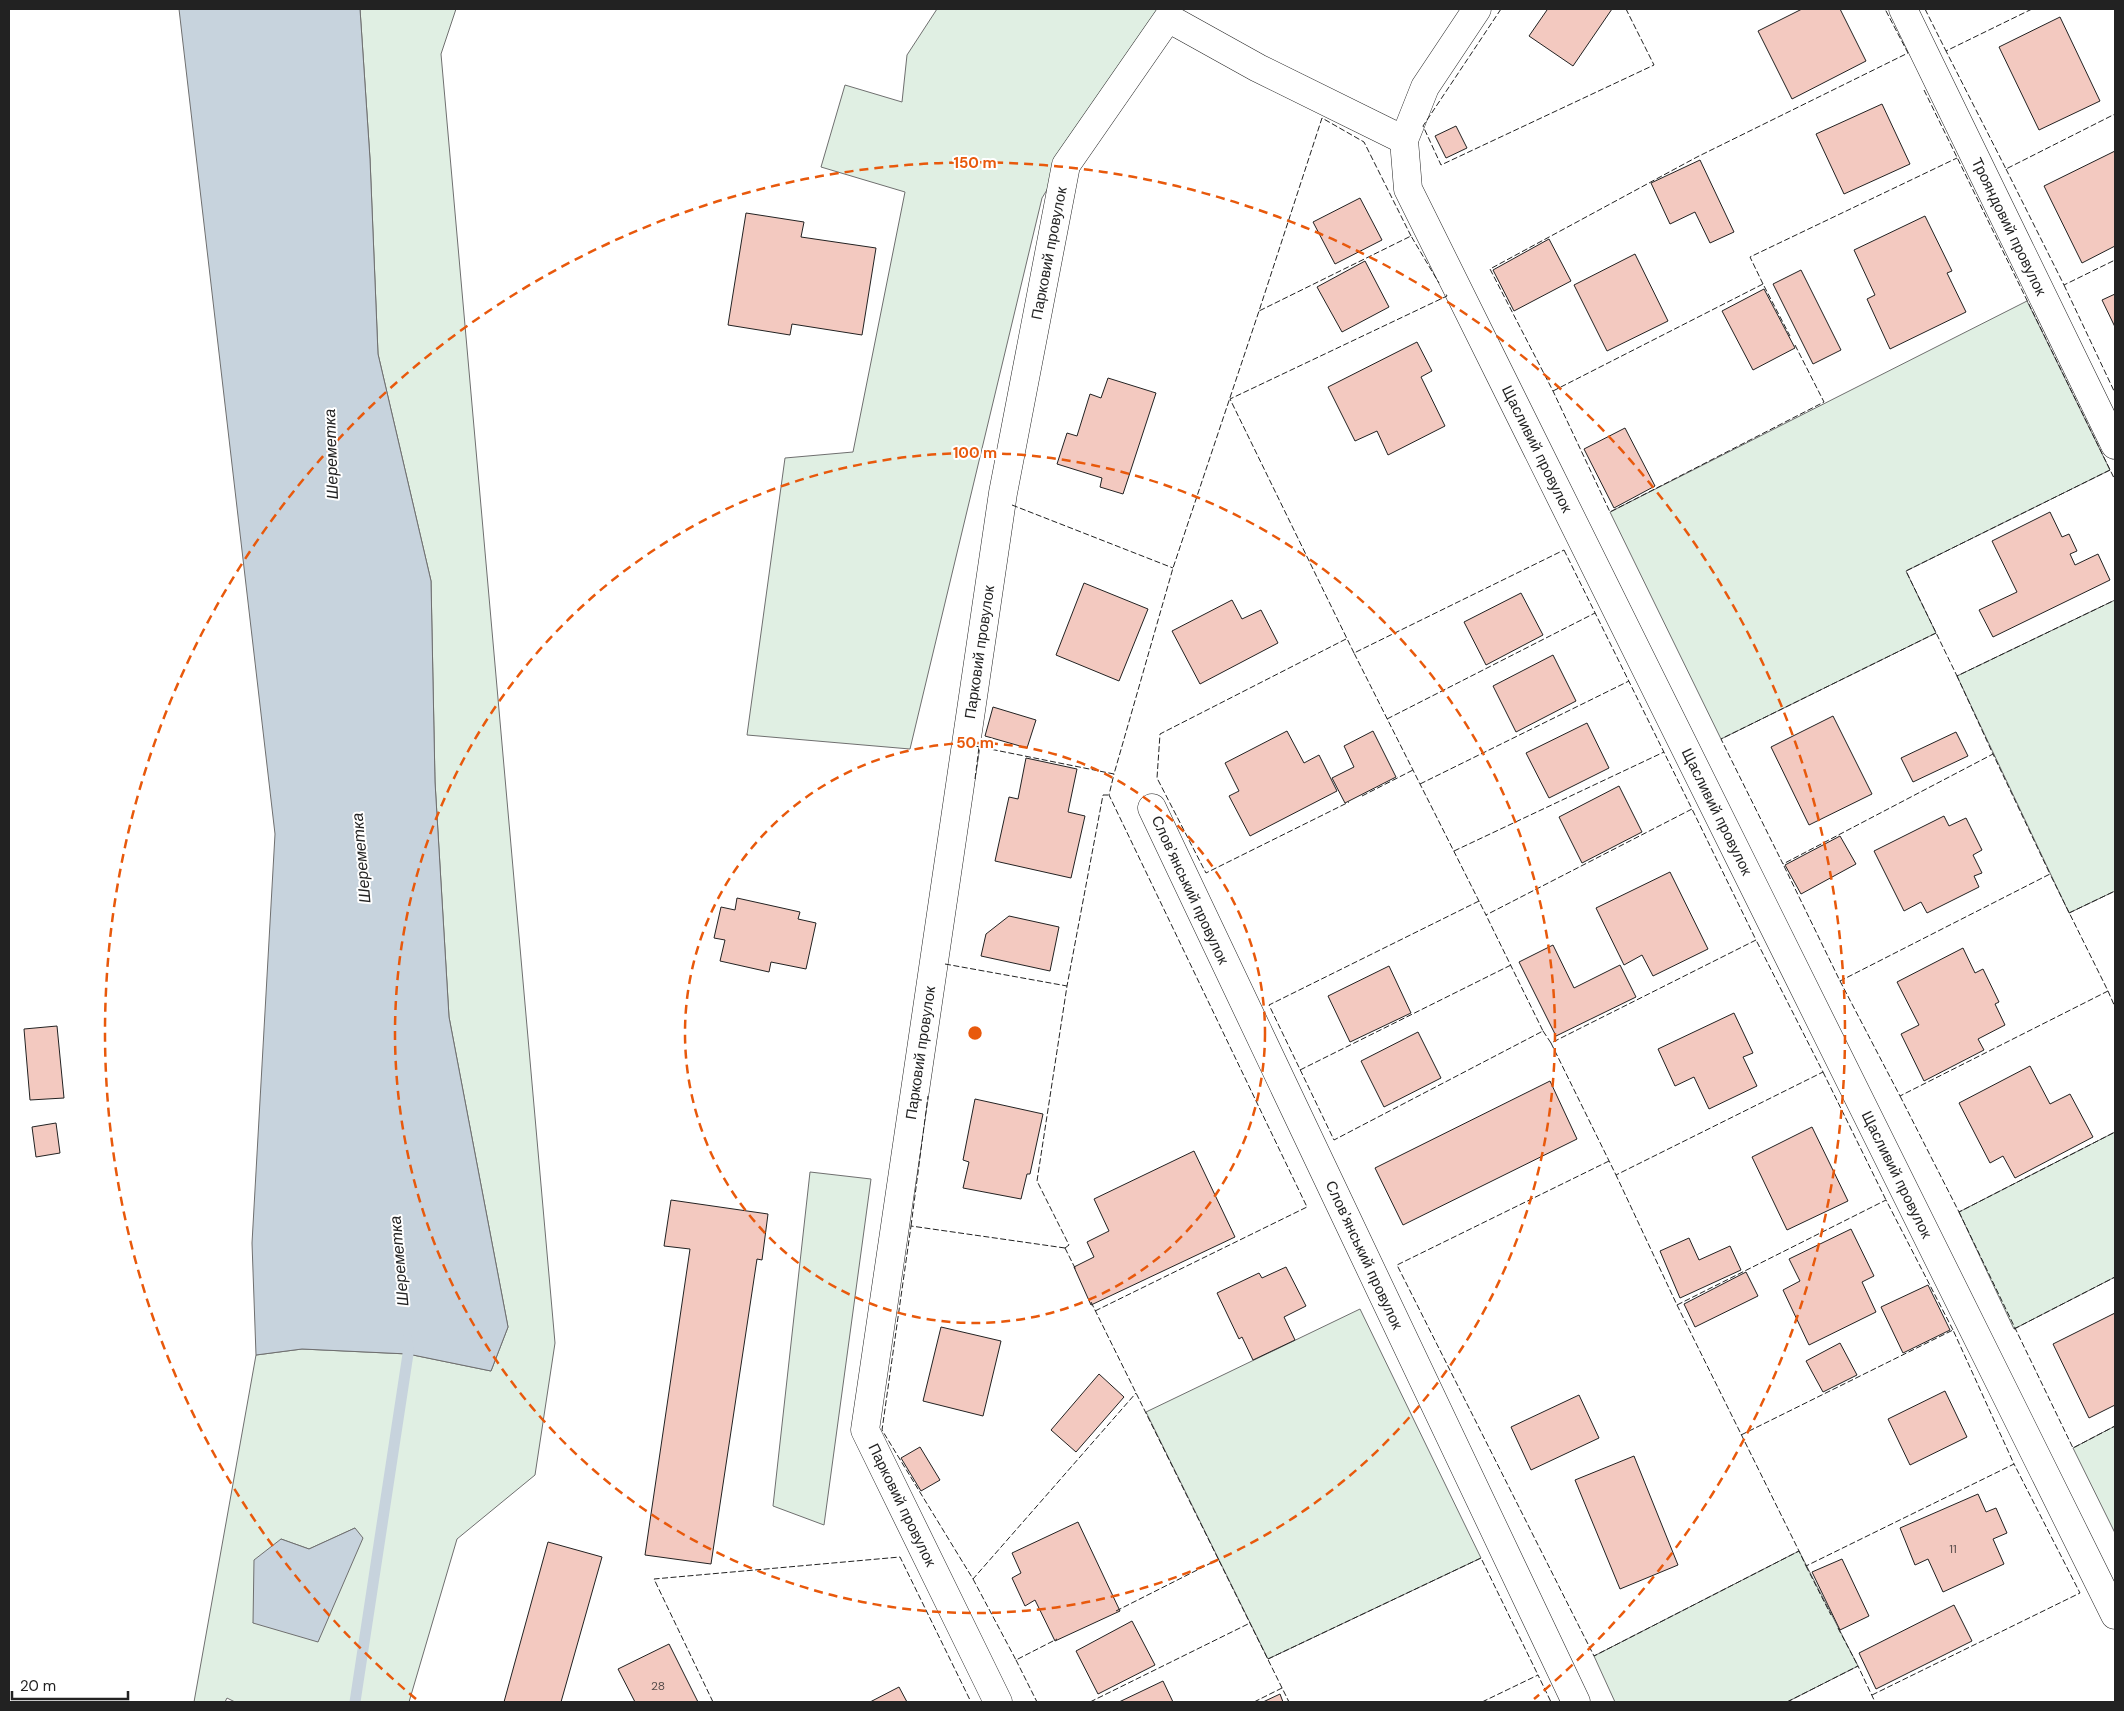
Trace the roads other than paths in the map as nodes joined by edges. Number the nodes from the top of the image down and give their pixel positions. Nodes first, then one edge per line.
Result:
1 (1477, 9) edge
2 (1903, 9) edge
3 (1404, 140) junction
4 (2115, 445) edge
5 (1152, 808) dead end
6 (2115, 1615) edge
7 (998, 1702) edge
8 (1576, 1702) edge

1 - 3 street, Щасливий провулок
2 - 4 street, Трояндовий провулок
3 - 6 street, Щасливий провулок
3 - 7 street, Парковий провулок
5 - 8 street, Словʼянський провулок

